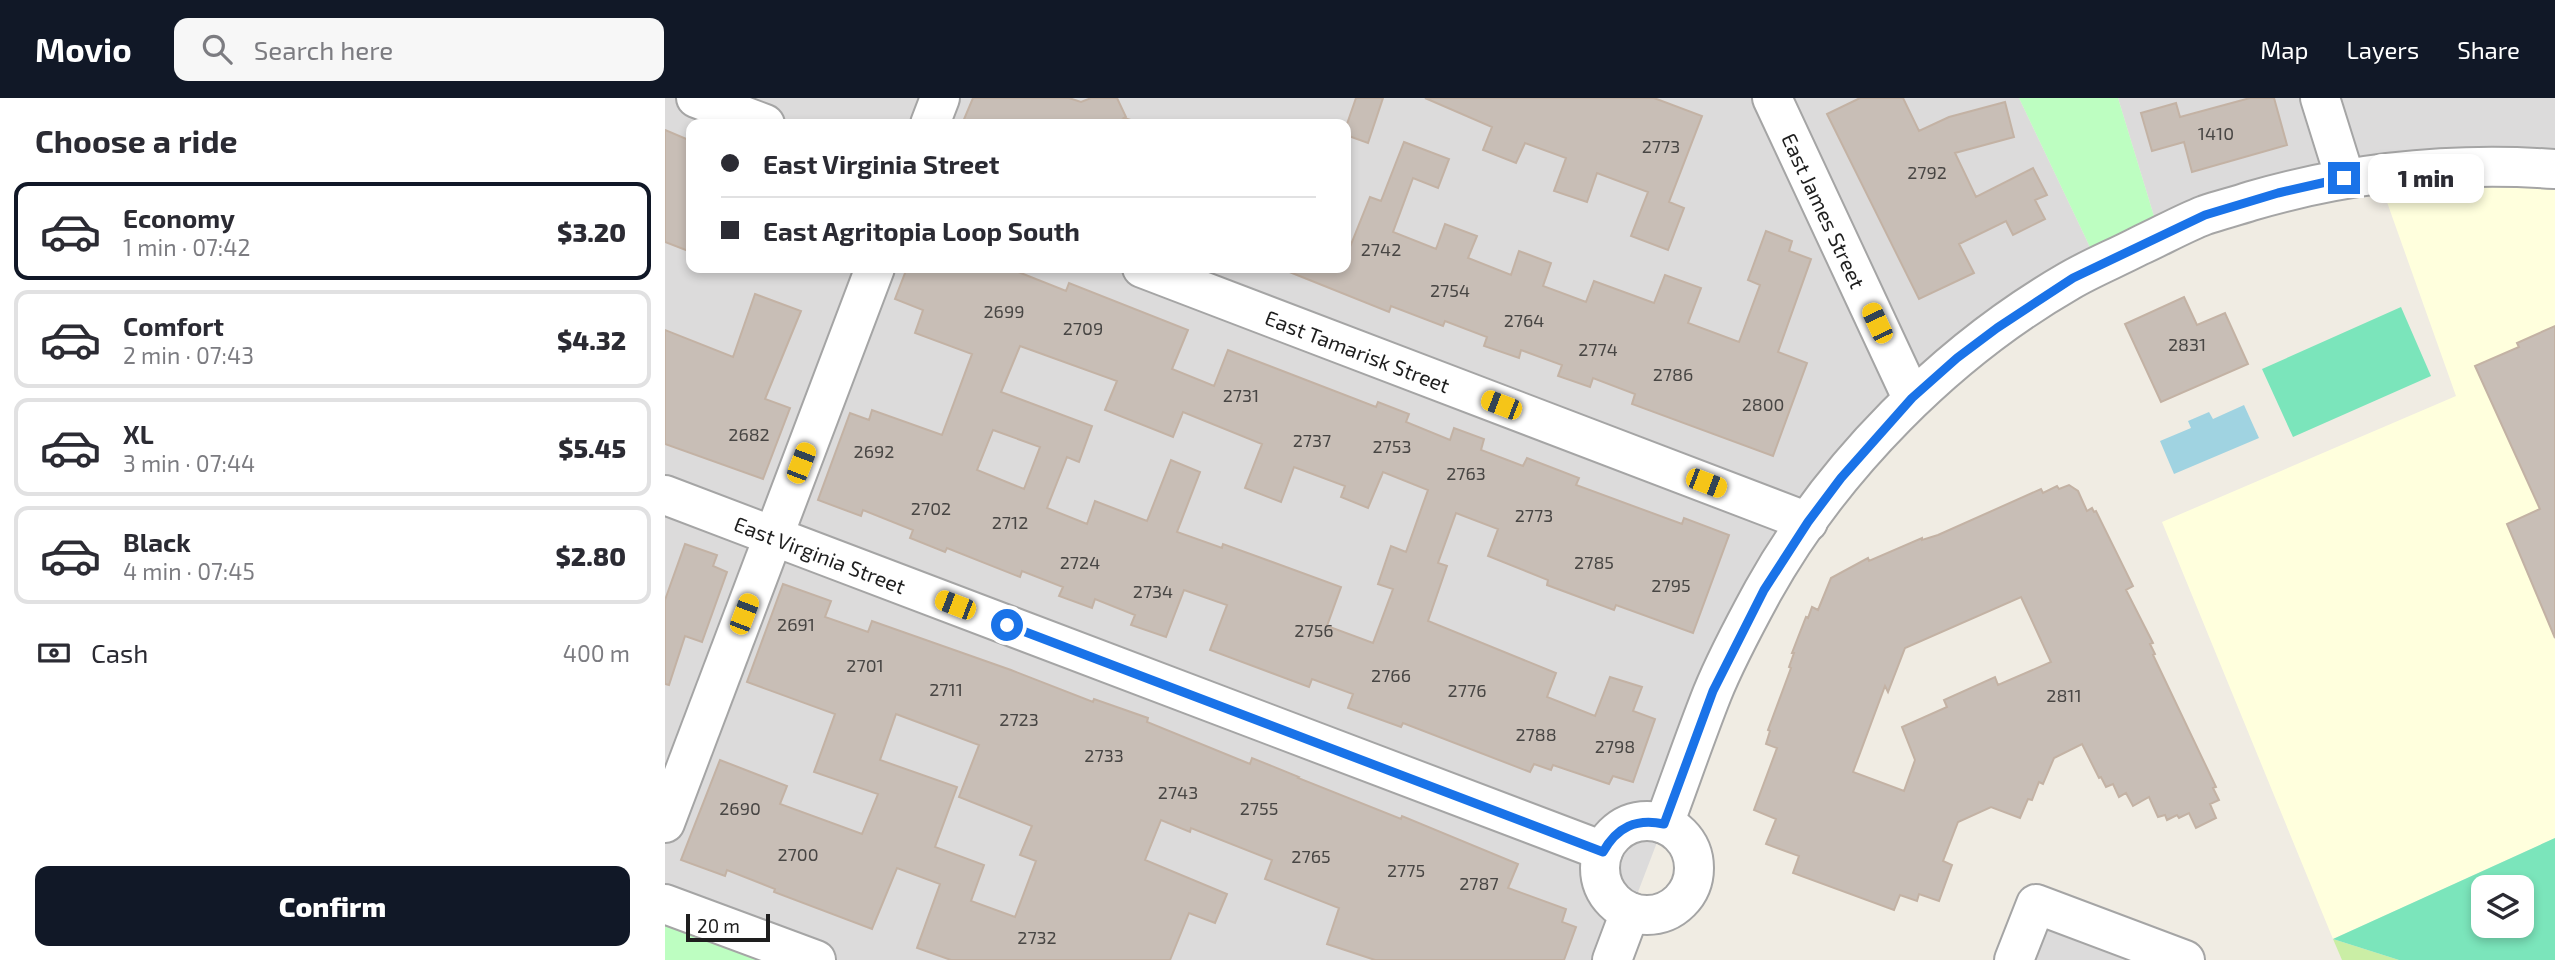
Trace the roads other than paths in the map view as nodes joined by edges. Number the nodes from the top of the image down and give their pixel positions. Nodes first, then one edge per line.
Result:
1 (696, 98) edge
2 (940, 98) edge
3 (1772, 98) edge
4 (2320, 98) edge
5 (752, 119) edge
6 (932, 119) edge
7 (2554, 169) edge
8 (2344, 178) junction
9 (874, 273) edge
10 (1155, 273) edge
11 (1912, 398) junction
12 (665, 495) edge
13 (1808, 522) junction
14 (774, 536) junction
15 (665, 823) edge
16 (1664, 824) junction
17 (1603, 852) junction
18 (665, 904) edge
19 (1630, 912) junction
20 (816, 960) edge
21 (1612, 960) edge
22 (2014, 960) edge
23 (2185, 960) edge

1 - 5 street
2 - 6 street
3 - 11 street, East James Street
4 - 8 street
7 - 8 street
8 - 11 street
9 - 14 street
10 - 13 street, East Tamarisk Street
11 - 13 street
12 - 14 street, East Virginia Street
13 - 16 street
14 - 15 street
14 - 17 street, East Virginia Street
16 - 17 street
16 - 19 street
17 - 19 street
18 - 20 street
19 - 21 street
22 - 23 street

